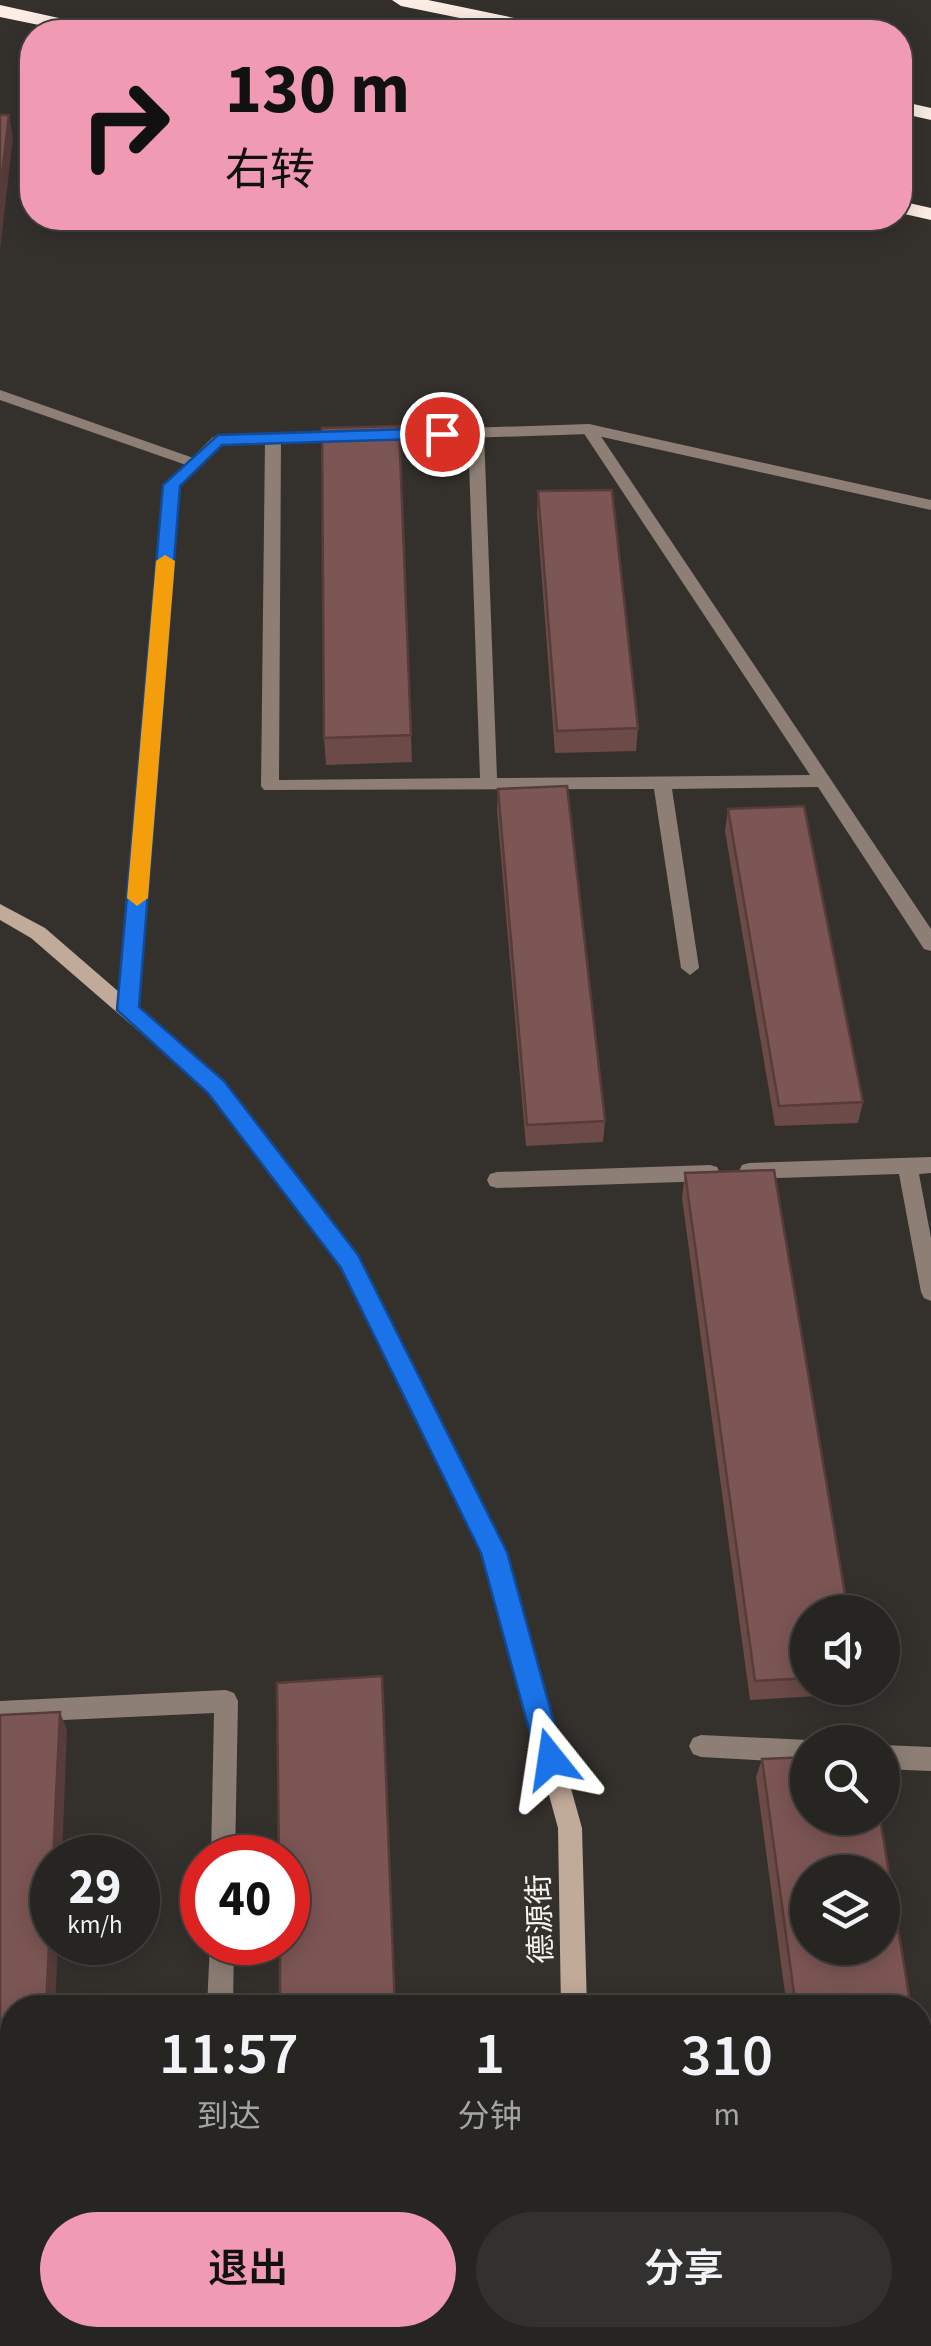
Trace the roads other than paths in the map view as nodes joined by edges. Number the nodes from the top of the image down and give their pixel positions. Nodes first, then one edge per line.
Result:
1 (401, 0) edge
2 (0, 12) edge
3 (39, 20) edge
4 (495, 20) edge
5 (0, 395) edge
6 (589, 429) junction
7 (476, 433) junction
8 (273, 438) junction
9 (194, 463) junction
10 (931, 505) edge
11 (822, 781) junction
12 (662, 782) junction
13 (488, 784) junction
14 (0, 912) edge
15 (931, 944) edge
16 (690, 968) dead end
17 (128, 1010) junction
18 (931, 1164) edge
19 (907, 1166) junction
20 (497, 1180) dead end
21 (931, 1292) edge
22 (0, 1712) edge
23 (701, 1746) dead end
24 (790, 1751) edge
25 (900, 1758) edge
26 (931, 1760) edge
27 (223, 1835) edge
28 (221, 1965) edge
29 (220, 1995) edge
30 (574, 1995) edge

1 - 4 highway
2 - 3 highway
5 - 9 street
6 - 7 street
6 - 10 street
6 - 11 street
7 - 8 street
7 - 13 street
8 - 9 street
8 - 13 street
9 - 17 street
11 - 12 street
11 - 15 street
12 - 13 street
12 - 16 street
14 - 17 street, 德源街
17 - 30 street, 德源街
18 - 19 street
19 - 20 street
19 - 21 street
22 - 27 street
23 - 24 street
25 - 26 street
28 - 29 street

